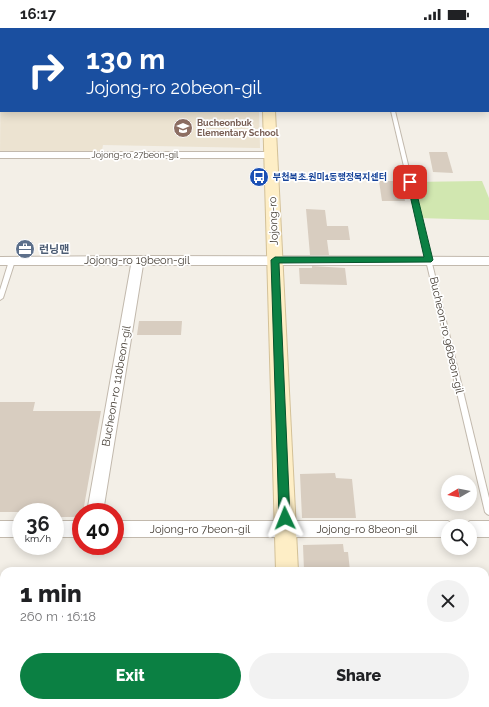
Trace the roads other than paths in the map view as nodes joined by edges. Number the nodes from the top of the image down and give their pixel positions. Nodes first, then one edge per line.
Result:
1 (269, 112) edge
2 (393, 112) edge
3 (0, 155) edge
4 (271, 155) junction
5 (138, 260) junction
6 (275, 260) junction
7 (429, 260) junction
8 (0, 261) edge
9 (12, 261) junction
10 (489, 261) edge
11 (0, 298) edge
12 (97, 503) edge
13 (489, 512) edge
14 (0, 529) edge
15 (12, 529) edge
16 (124, 529) edge
17 (285, 529) junction
18 (441, 529) edge
19 (477, 529) edge
20 (489, 529) edge
21 (287, 567) edge

1 - 4 street, Jojong-ro
2 - 7 lane, Bucheon-ro 96beon-gil
3 - 4 street, Jojong-ro 27beon-gil
4 - 6 street, Jojong-ro
5 - 6 street, Jojong-ro 19beon-gil
5 - 9 street, Jojong-ro 19beon-gil
5 - 12 street, Bucheon-ro 110beon-gil
6 - 7 street, Jojong-ro 19beon-gil
6 - 17 street, Jojong-ro
7 - 10 street, Jojong-ro 19beon-gil
7 - 13 lane, Bucheon-ro 96beon-gil
8 - 9 street, Jojong-ro 19beon-gil
9 - 11 lane
14 - 15 street
16 - 17 street, Jojong-ro 7beon-gil
17 - 18 street, Jojong-ro 8beon-gil
17 - 21 street, Jojong-ro
19 - 20 street

